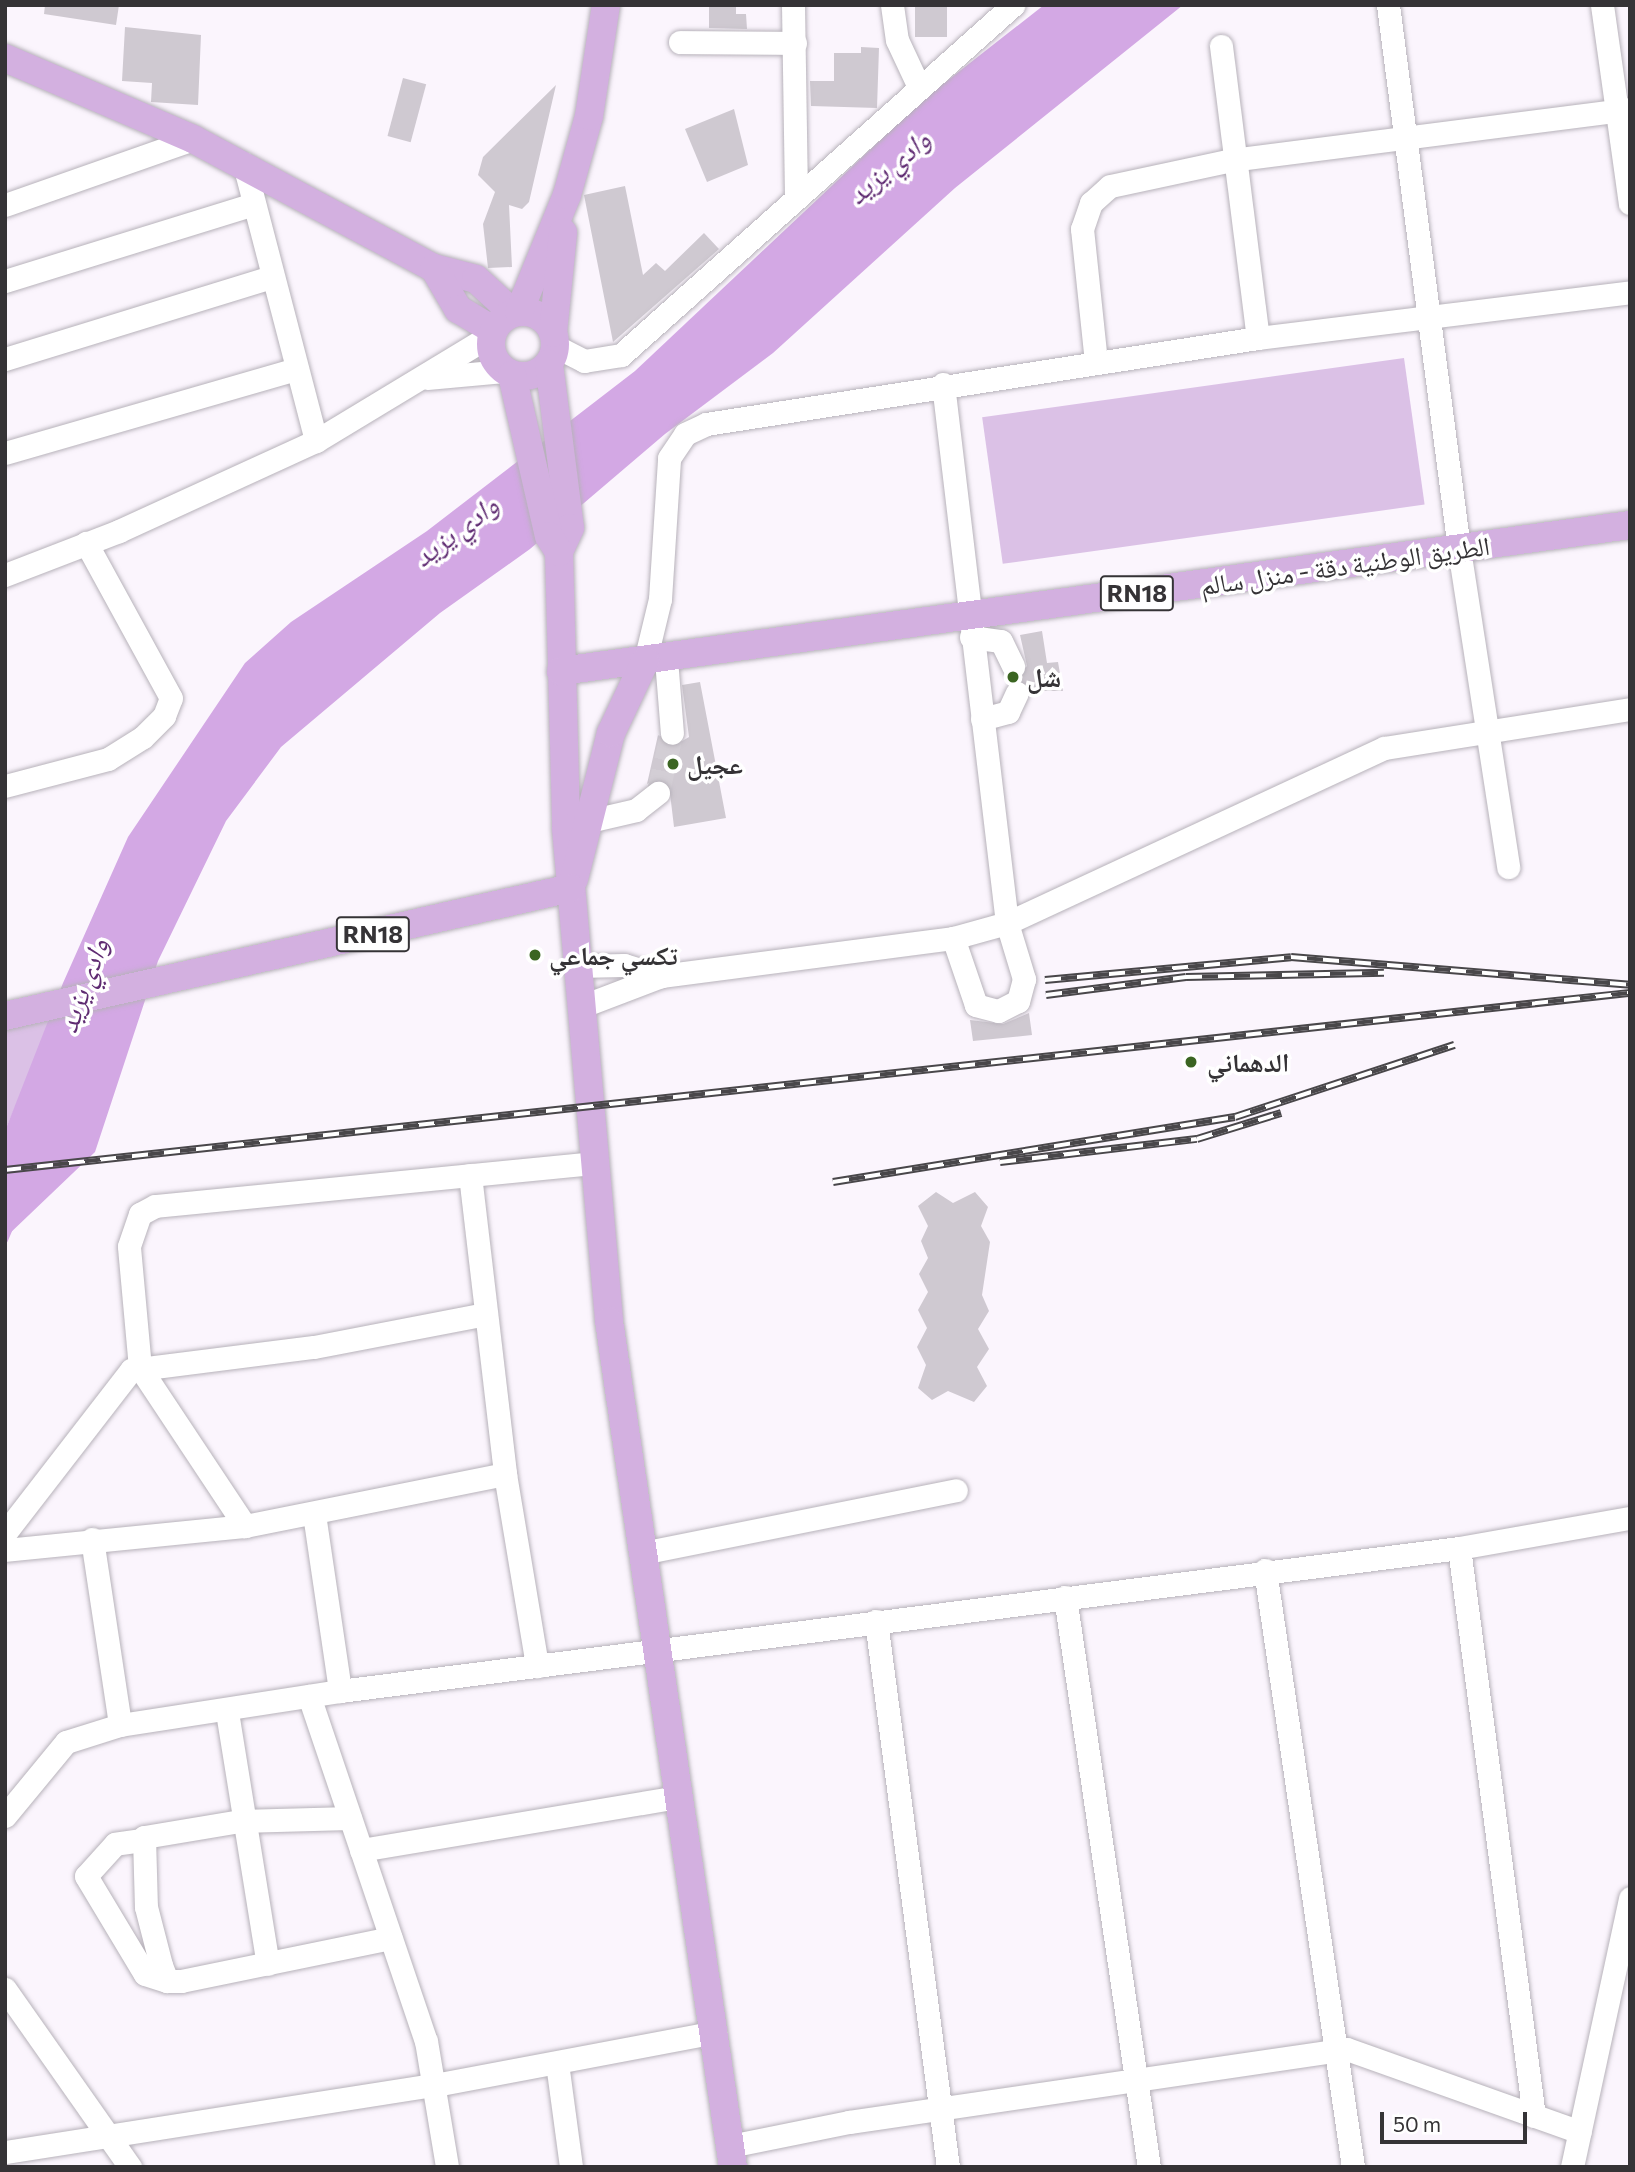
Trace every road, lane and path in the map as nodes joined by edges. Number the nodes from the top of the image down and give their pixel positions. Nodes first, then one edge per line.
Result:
1 (606, 5) edge
2 (793, 5) edge
3 (892, 5) edge
4 (1013, 5) edge
5 (1388, 5) edge
6 (1602, 5) edge
7 (996, 13) edge
8 (680, 42) dead end
9 (795, 43) junction
10 (1221, 46) dead end
11 (5, 58) edge
12 (919, 87) junction
13 (1622, 111) edge
14 (1408, 137) junction
15 (193, 139) junction
16 (1232, 160) junction
17 (244, 164) junction
18 (567, 195) junction
19 (796, 198) junction
20 (1630, 203) edge
21 (5, 205) edge
22 (251, 205) junction
23 (269, 278) junction
24 (5, 281) edge
25 (1630, 292) edge
26 (1430, 318) junction
27 (504, 322) junction
28 (1258, 338) junction
29 (552, 348) junction
30 (5, 359) edge
31 (1096, 362) junction
32 (296, 369) junction
33 (508, 373) junction
34 (427, 378) junction
35 (943, 384) junction
36 (316, 441) junction
37 (5, 453) edge
38 (1630, 525) edge
39 (560, 539) junction
40 (86, 543) junction
41 (1459, 549) junction
42 (5, 575) edge
43 (970, 626) junction
44 (655, 660) junction
45 (1013, 666) dead end
46 (561, 671) junction
47 (1017, 693) dead end
48 (1630, 709) edge
49 (982, 719) junction
50 (1487, 729) junction
51 (672, 733) tunnel mouth
52 (5, 786) edge
53 (658, 793) tunnel mouth
54 (593, 818) junction
55 (566, 828) junction
56 (1508, 867) dead end
57 (570, 888) junction
58 (1007, 923) junction
59 (954, 938) junction
60 (577, 966) junction
61 (661, 976) junction
62 (580, 1007) junction
63 (5, 1016) edge
64 (594, 1163) junction
65 (470, 1175) junction
66 (485, 1314) junction
67 (140, 1368) junction
68 (505, 1474) junction
69 (956, 1490) dead end
70 (314, 1514) junction
71 (1630, 1518) edge
72 (245, 1525) junction
73 (5, 1534) edge
74 (92, 1539) junction
75 (1458, 1548) junction
76 (5, 1550) edge
77 (642, 1553) junction
78 (1265, 1570) junction
79 (1065, 1597) junction
80 (876, 1621) junction
81 (660, 1651) junction
82 (537, 1666) junction
83 (340, 1691) junction
84 (309, 1696) junction
85 (227, 1712) junction
86 (120, 1726) junction
87 (678, 1797) junction
88 (5, 1816) edge
89 (350, 1818) junction
90 (240, 1821) junction
91 (142, 1840) junction
92 (362, 1850) junction
93 (1630, 1898) edge
94 (146, 1907) junction
95 (116, 1931) junction
96 (391, 1938) junction
97 (268, 1964) junction
98 (167, 1981) junction
99 (5, 1989) edge
100 (715, 2032) junction
101 (1332, 2053) junction
102 (557, 2063) junction
103 (1138, 2080) junction
104 (435, 2085) junction
105 (941, 2113) junction
106 (1534, 2116) junction
107 (1580, 2132) junction
108 (108, 2135) junction
109 (5, 2152) edge
110 (732, 2156) edge
111 (130, 2167) edge
112 (447, 2167) edge
113 (571, 2167) edge
114 (948, 2167) edge
115 (1149, 2167) edge
116 (1353, 2167) edge
117 (1572, 2167) edge

1 - 18 main road
2 - 9 street
3 - 12 street
4 - 7 street
5 - 14 street
6 - 13 street
7 - 12 street
8 - 9 street
9 - 19 street
10 - 16 street
11 - 15 main road
12 - 19 street
13 - 14 street
13 - 20 street
14 - 16 street
14 - 26 street
15 - 17 main road
15 - 21 street
16 - 28 street
16 - 31 street
17 - 22 street
17 - 27 main road
18 - 27 main road
18 - 29 main road
19 - 29 street
22 - 23 street
22 - 24 street
23 - 30 street
23 - 32 street
25 - 26 street
26 - 28 street
26 - 41 street
27 - 29 main road
27 - 33 main road
27 - 34 street
28 - 31 street
29 - 33 main road
29 - 39 main road
31 - 35 street
32 - 36 street
32 - 37 street
33 - 34 street
33 - 39 main road
34 - 36 street
35 - 43 street
35 - 44 street
36 - 40 street
38 - 41 main road, الطريق الوطنية دقة - منزل سالم / RN18
39 - 46 main road
40 - 42 street
40 - 52 street
41 - 43 main road, الطريق الوطنية دقة - منزل سالم / RN18
41 - 50 street
43 - 44 main road, الطريق الوطنية دقة - منزل سالم / RN18
43 - 45 street
43 - 49 street
44 - 46 main road, الطريق الوطنية دقة - منزل سالم / RN18
44 - 51 street
44 - 54 main road
46 - 55 main road
47 - 49 street
48 - 50 street
49 - 58 street
50 - 56 street
50 - 58 street
53 - 54 street
54 - 55 street
54 - 57 main road
55 - 57 main road
57 - 60 main road
57 - 63 main road, RN18
58 - 59 street
58 - 59 street
59 - 61 street
60 - 61 street
60 - 62 main road
61 - 62 street
62 - 64 main road
64 - 65 street
64 - 77 main road
65 - 66 street
65 - 67 street
66 - 67 street
66 - 68 street
67 - 72 street
67 - 73 street
68 - 70 street
68 - 82 street
69 - 77 street
70 - 72 street
70 - 83 street
71 - 75 street
72 - 74 street
74 - 76 street
74 - 86 street
75 - 78 street
75 - 106 street
77 - 81 main road
78 - 79 street
78 - 101 street
79 - 80 street
79 - 103 street
80 - 81 street
80 - 105 street
81 - 82 street
81 - 87 main road
82 - 83 street
83 - 84 street
84 - 85 street
84 - 89 street
85 - 86 street
85 - 90 street
86 - 88 street
87 - 92 street
87 - 100 main road
89 - 90 street
89 - 92 street
90 - 91 street
90 - 97 street
91 - 94 street
91 - 95 street
92 - 96 street
93 - 107 street
94 - 95 street
94 - 98 street
95 - 98 street
96 - 97 street
96 - 104 street
97 - 98 street
99 - 108 street
100 - 102 street
100 - 110 main road
101 - 103 street
101 - 106 street
101 - 116 street
102 - 104 street
102 - 113 street
103 - 105 street
103 - 115 street
104 - 108 street
104 - 112 street
105 - 110 street
105 - 114 street
106 - 107 street
107 - 117 street
108 - 109 street
108 - 111 street

